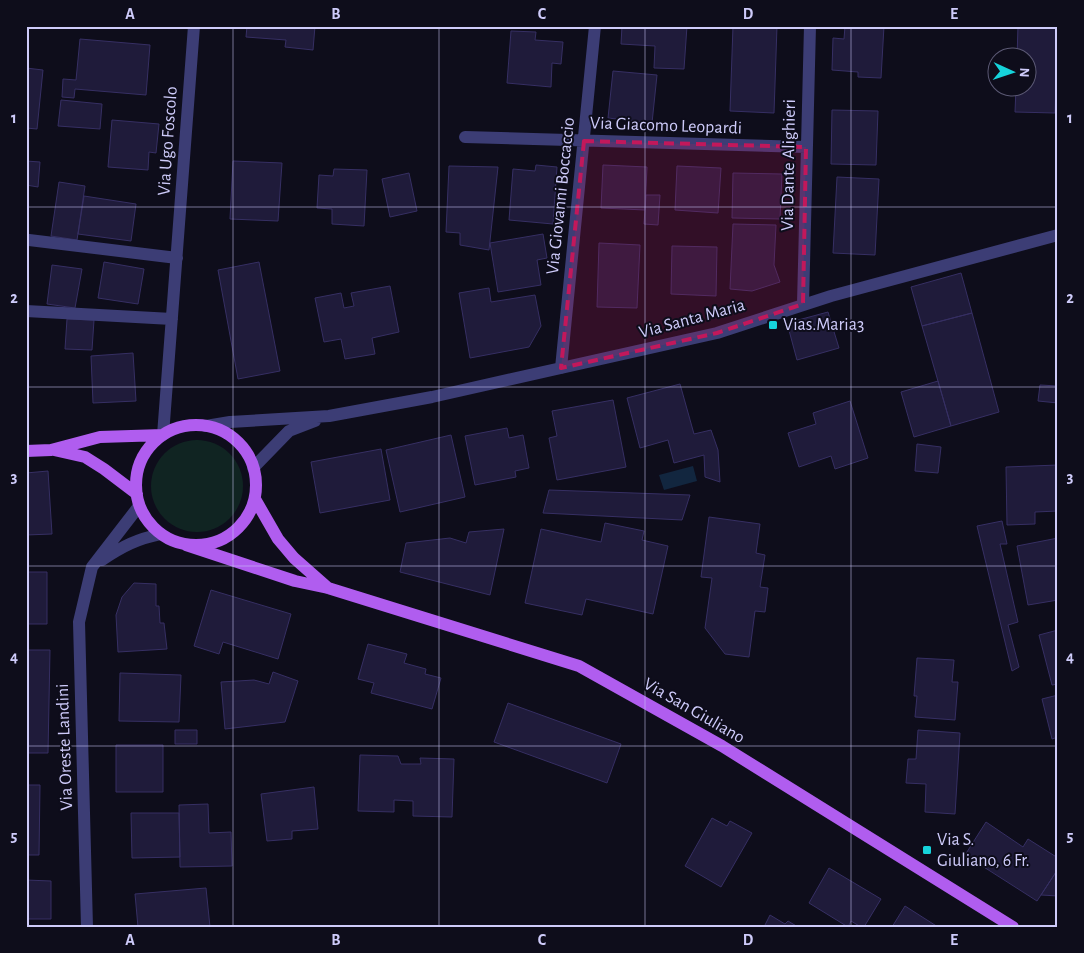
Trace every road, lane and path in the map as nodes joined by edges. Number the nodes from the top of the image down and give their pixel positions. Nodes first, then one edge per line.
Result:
1 (194, 26) edge
2 (595, 26) edge
3 (810, 26) edge
4 (465, 137) dead end
5 (584, 141) junction
6 (806, 147) junction
7 (1058, 234) edge
8 (29, 240) dead end
9 (177, 258) junction
10 (803, 304) junction
11 (26, 311) edge
12 (172, 319) junction
13 (561, 368) junction
14 (330, 416) junction
15 (206, 426) junction
16 (163, 435) junction
17 (51, 450) junction
18 (26, 451) edge
19 (253, 468) junction
20 (255, 499) junction
21 (138, 500) junction
22 (161, 534) junction
23 (186, 545) junction
24 (92, 567) junction
25 (328, 588) junction
26 (87, 927) edge
27 (1013, 927) edge

1 - 9 street, Via Ugo Foscolo
2 - 5 street, Via Giovanni Boccaccio
3 - 6 street, Via Dante Alighieri
4 - 5 street, Via Giacomo Leopardi
5 - 6 street, Via Giacomo Leopardi
5 - 13 street, Via Giovanni Boccaccio
6 - 10 street, Via Dante Alighieri
7 - 10 street, Via Santa Maria
8 - 9 street
9 - 12 street, Via Ugo Foscolo
10 - 13 street, Via Santa Maria
11 - 12 street
12 - 16 street, Via Ugo Foscolo
13 - 14 street, Via Santa Maria
14 - 15 street
14 - 19 street
15 - 16 main road
15 - 19 main road
16 - 17 main road
16 - 21 main road
17 - 18 main road
17 - 21 main road
19 - 20 main road
20 - 23 main road
20 - 25 main road
21 - 22 main road
21 - 24 street, Via Oreste Landini
22 - 23 main road
22 - 24 street
23 - 25 main road, Via San Giuliano
24 - 26 street, Via Oreste Landini
25 - 27 main road, Via San Giuliano

